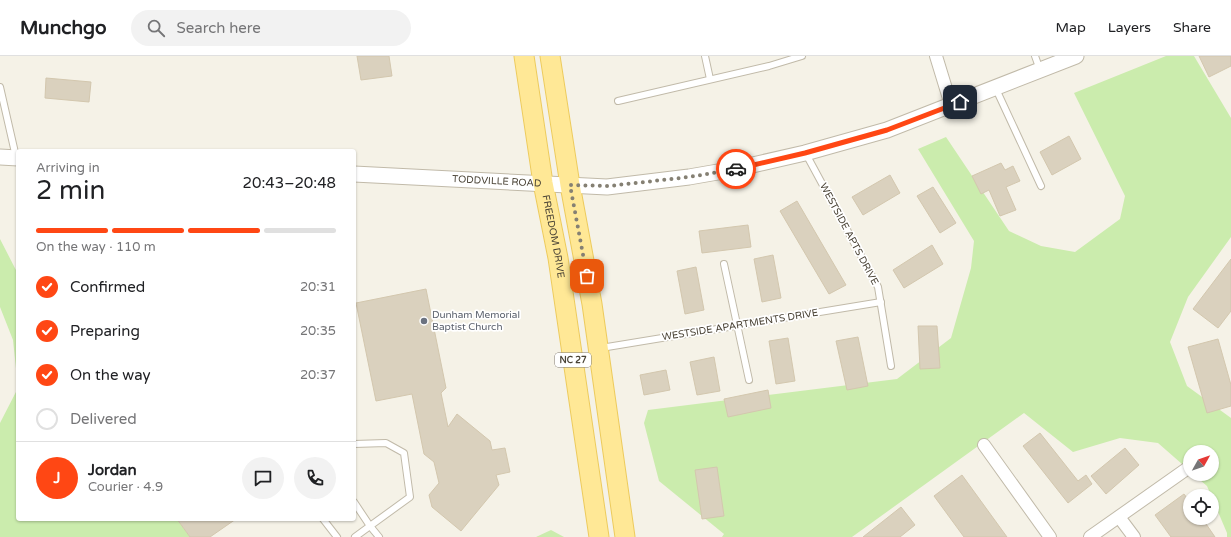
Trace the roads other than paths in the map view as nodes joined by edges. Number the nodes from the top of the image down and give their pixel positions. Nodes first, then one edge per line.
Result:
1 (524, 56) edge
2 (550, 56) edge
3 (705, 56) edge
4 (802, 56) edge
5 (936, 56) edge
6 (1035, 56) edge
7 (1076, 56) edge
8 (1040, 71) junction
9 (710, 79) junction
10 (0, 87) edge
11 (996, 88) junction
12 (618, 101) dead end
13 (951, 105) junction
14 (805, 153) junction
15 (16, 154) edge
16 (0, 157) edge
17 (16, 158) edge
18 (356, 174) edge
19 (543, 183) junction
20 (570, 185) junction
21 (1041, 186) dead end
22 (724, 264) dead end
23 (881, 302) junction
24 (737, 326) junction
25 (598, 348) junction
26 (891, 366) dead end
27 (748, 380) dead end
28 (356, 444) edge
29 (984, 445) dead end
30 (1183, 472) edge
31 (356, 505) edge
32 (1119, 517) junction
33 (324, 521) edge
34 (370, 526) junction
35 (336, 537) edge
36 (355, 537) edge
37 (379, 537) edge
38 (599, 537) edge
39 (625, 537) edge
40 (1050, 537) edge
41 (1090, 537) edge
42 (1134, 537) edge

1 - 19 main road, FREEDOM DRIVE / NC 27
2 - 20 main road, NC 27
3 - 9 lane
4 - 9 lane
5 - 13 street
6 - 8 lane
7 - 8 street, TODDVILLE ROAD
8 - 11 street, TODDVILLE ROAD
9 - 12 lane
10 - 15 lane
11 - 13 street, TODDVILLE ROAD
11 - 21 lane
13 - 14 street, TODDVILLE ROAD
14 - 20 street, TODDVILLE ROAD
14 - 23 lane, WESTSIDE APTS DRIVE
16 - 17 street
18 - 19 street, TODDVILLE ROAD
19 - 20 street, TODDVILLE ROAD
19 - 38 main road, FREEDOM DRIVE / NC 27
20 - 25 main road, NC 27
22 - 24 lane
23 - 24 lane, WESTSIDE APARTMENTS DRIVE
23 - 26 lane, WESTSIDE APTS DRIVE
24 - 25 lane, WESTSIDE APARTMENTS DRIVE
24 - 27 lane
25 - 39 main road, NC 27
28 - 34 lane
29 - 40 street
30 - 32 street
31 - 34 lane
32 - 41 street
32 - 42 street
33 - 35 lane
34 - 36 lane
34 - 37 lane

